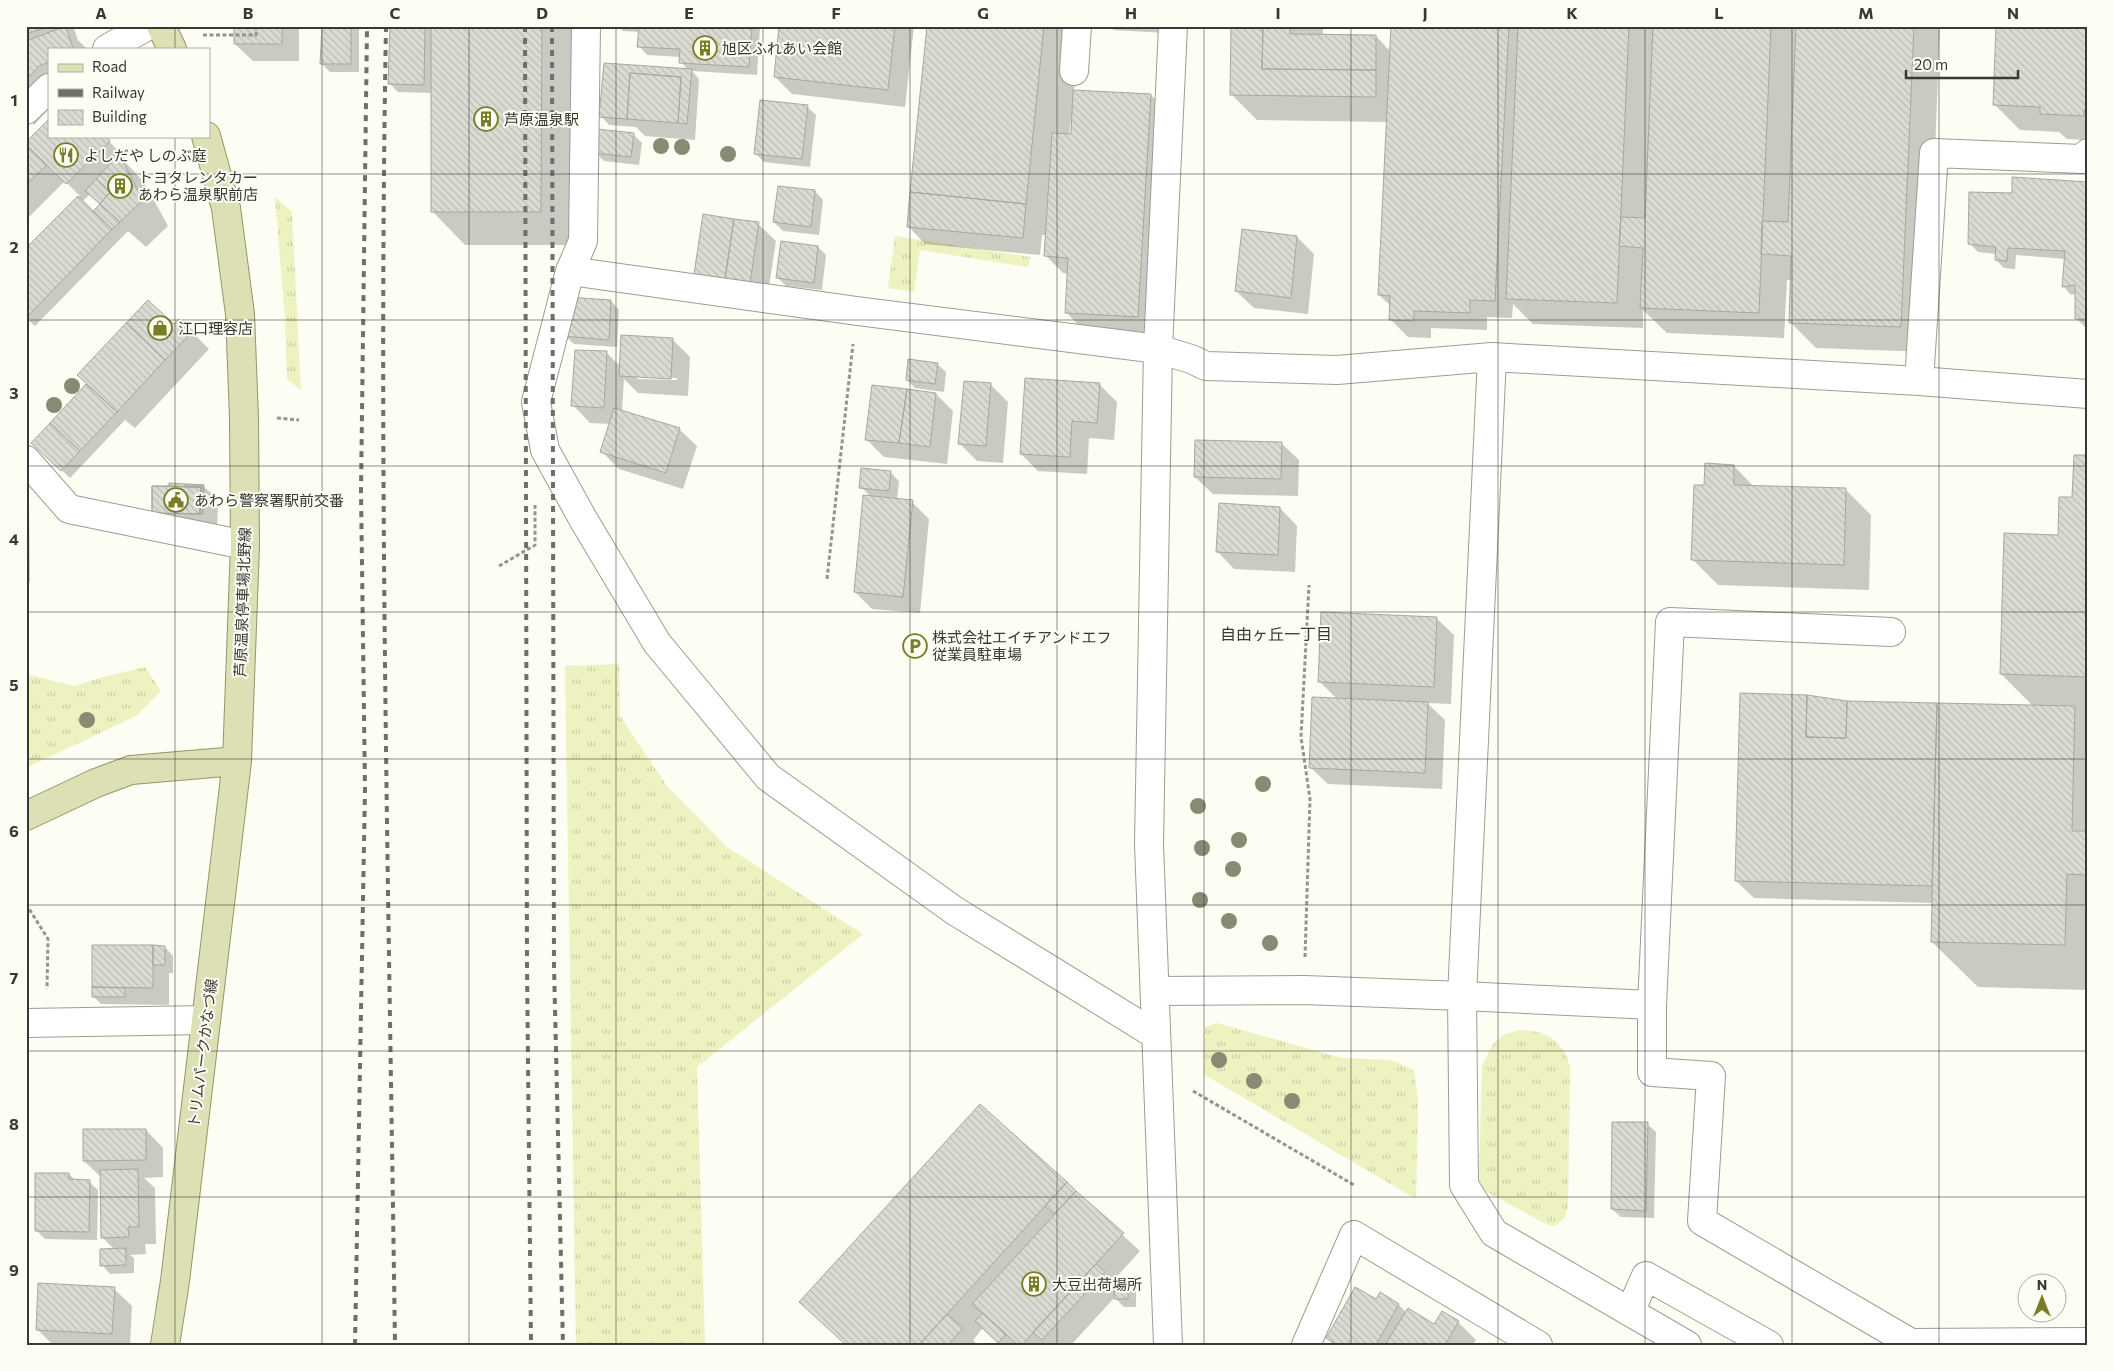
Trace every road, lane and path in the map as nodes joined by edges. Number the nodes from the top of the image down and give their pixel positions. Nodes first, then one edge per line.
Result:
1 (147, 26) edge
2 (161, 26) edge
3 (257, 26) edge
4 (586, 26) edge
5 (1077, 26) edge
6 (1174, 26) edge
7 (203, 35) dead end
8 (109, 48) edge
9 (172, 48) edge
10 (1074, 71) dead end
11 (48, 89) edge
12 (26, 110) edge
13 (207, 138) edge
14 (2086, 157) edge
15 (570, 271) junction
16 (857, 311) junction
17 (1158, 349) junction
18 (1492, 357) junction
19 (1919, 381) junction
20 (2088, 394) edge
21 (276, 418) dead end
22 (298, 420) dead end
23 (26, 460) edge
24 (245, 545) junction
25 (827, 579) dead end
26 (1309, 585) dead end
27 (1891, 632) dead end
28 (237, 761) junction
29 (26, 816) edge
30 (26, 904) edge
31 (1304, 990) junction
32 (1156, 991) junction
33 (1462, 996) junction
34 (1652, 1005) junction
35 (206, 1020) junction
36 (36, 1022) edge
37 (1156, 1035) junction
38 (1158, 1071) junction
39 (1354, 1186) dead end
40 (1630, 1312) junction
41 (2088, 1342) edge
42 (165, 1345) edge
43 (1168, 1345) edge
44 (1306, 1345) edge
45 (1538, 1345) edge
46 (1687, 1345) edge
47 (1770, 1345) edge

1 - 8 street
2 - 9 main road
3 - 7 path
4 - 15 street
5 - 10 street
6 - 17 street
11 - 12 street
13 - 24 main road, 芦原温泉停車場北野線
14 - 19 street
15 - 16 street
15 - 37 street
16 - 17 street
16 - 25 path
17 - 18 street
17 - 32 street
18 - 19 street
18 - 33 street
19 - 20 street
21 - 22 path
23 - 24 street
24 - 28 main road, 芦原温泉停車場北野線
26 - 31 path
27 - 34 street
28 - 29 main road
28 - 35 main road, トリムパークかなづ線
30 - 36 path
31 - 32 street
31 - 33 street
32 - 37 street
33 - 34 street
33 - 40 street
34 - 41 street
35 - 36 street
35 - 42 main road, トリムパークかなづ線
37 - 38 street
38 - 39 path
38 - 43 street
40 - 46 street
40 - 47 street
44 - 45 street

